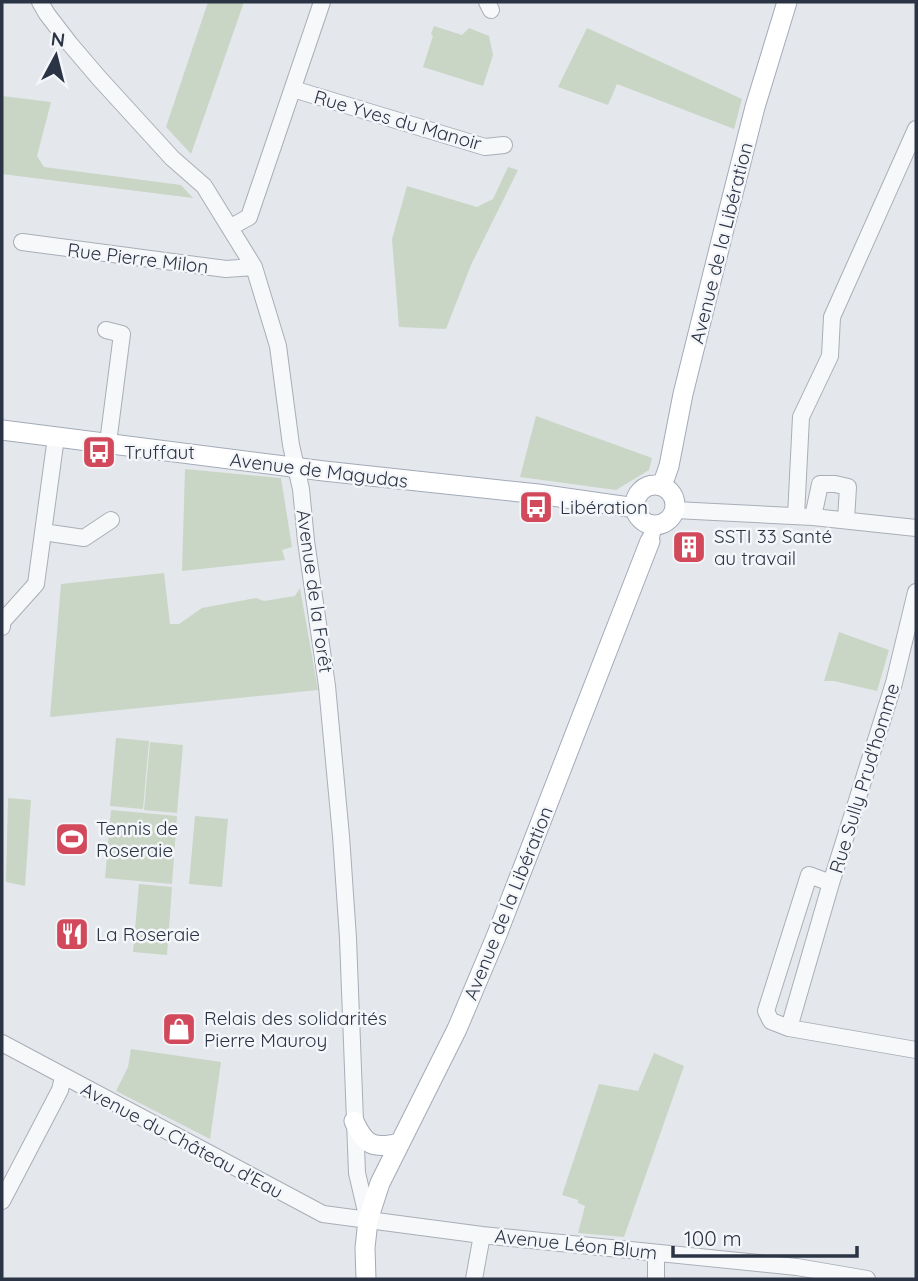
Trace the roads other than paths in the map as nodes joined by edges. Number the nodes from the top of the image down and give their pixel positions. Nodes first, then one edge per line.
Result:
1 (40, 2) edge
2 (322, 2) edge
3 (787, 2) edge
4 (293, 89) junction
5 (916, 130) edge
6 (504, 145) dead end
7 (231, 227) junction
8 (22, 242) dead end
9 (254, 267) junction
10 (106, 330) dead end
11 (2, 430) edge
12 (56, 438) junction
13 (108, 443) junction
14 (296, 467) junction
15 (662, 486) junction
16 (636, 508) junction
17 (674, 510) junction
18 (805, 517) junction
19 (111, 520) dead end
20 (846, 520) junction
21 (916, 528) edge
22 (43, 532) junction
23 (652, 533) junction
24 (916, 592) edge
25 (2, 623) edge
26 (831, 883) junction
27 (789, 1028) junction
28 (2, 1043) edge
29 (916, 1050) edge
30 (63, 1077) junction
31 (354, 1121) junction
32 (400, 1143) junction
33 (2, 1201) edge
34 (368, 1220) junction
35 (481, 1235) junction
36 (656, 1253) junction
37 (366, 1279) edge
38 (474, 1279) edge
39 (656, 1279) edge
40 (867, 1279) edge

1 - 7 street, Avenue de la Forêt
2 - 4 street
3 - 15 main road, Avenue de la Libération
4 - 6 street, Rue Yves du Manoir
4 - 7 street
5 - 18 street
7 - 9 street, Avenue de la Forêt
8 - 9 street, Rue Pierre Milon
9 - 14 street, Avenue de la Forêt
10 - 13 street
11 - 12 main road, Avenue de Magudas
12 - 13 main road, Avenue de Magudas
12 - 22 street
13 - 14 main road, Avenue de Magudas
14 - 16 main road, Avenue de Magudas
14 - 31 street, Avenue de la Forêt
15 - 16 main road
15 - 17 main road
16 - 23 main road
17 - 18 street
17 - 23 main road
18 - 20 street
18 - 20 street
19 - 22 street
20 - 21 street
22 - 25 street
23 - 32 main road, Avenue de la Libération
24 - 26 street, Rue Sully Prud'homme
26 - 27 street, Rue Sully Prud'homme
26 - 27 street, Rue Sully Prud'homme
27 - 29 street
28 - 30 street, Avenue du Château d'Eau
30 - 33 street
30 - 34 street, Avenue du Château d'Eau
31 - 32 main road
31 - 34 street, Avenue de la Forêt
32 - 34 main road, Avenue de la Libération
34 - 35 street, Avenue Léon Blum
34 - 37 main road, Avenue de la Libération
35 - 36 street, Avenue Léon Blum
35 - 38 street
36 - 39 street
36 - 40 street, Avenue Léon Blum

